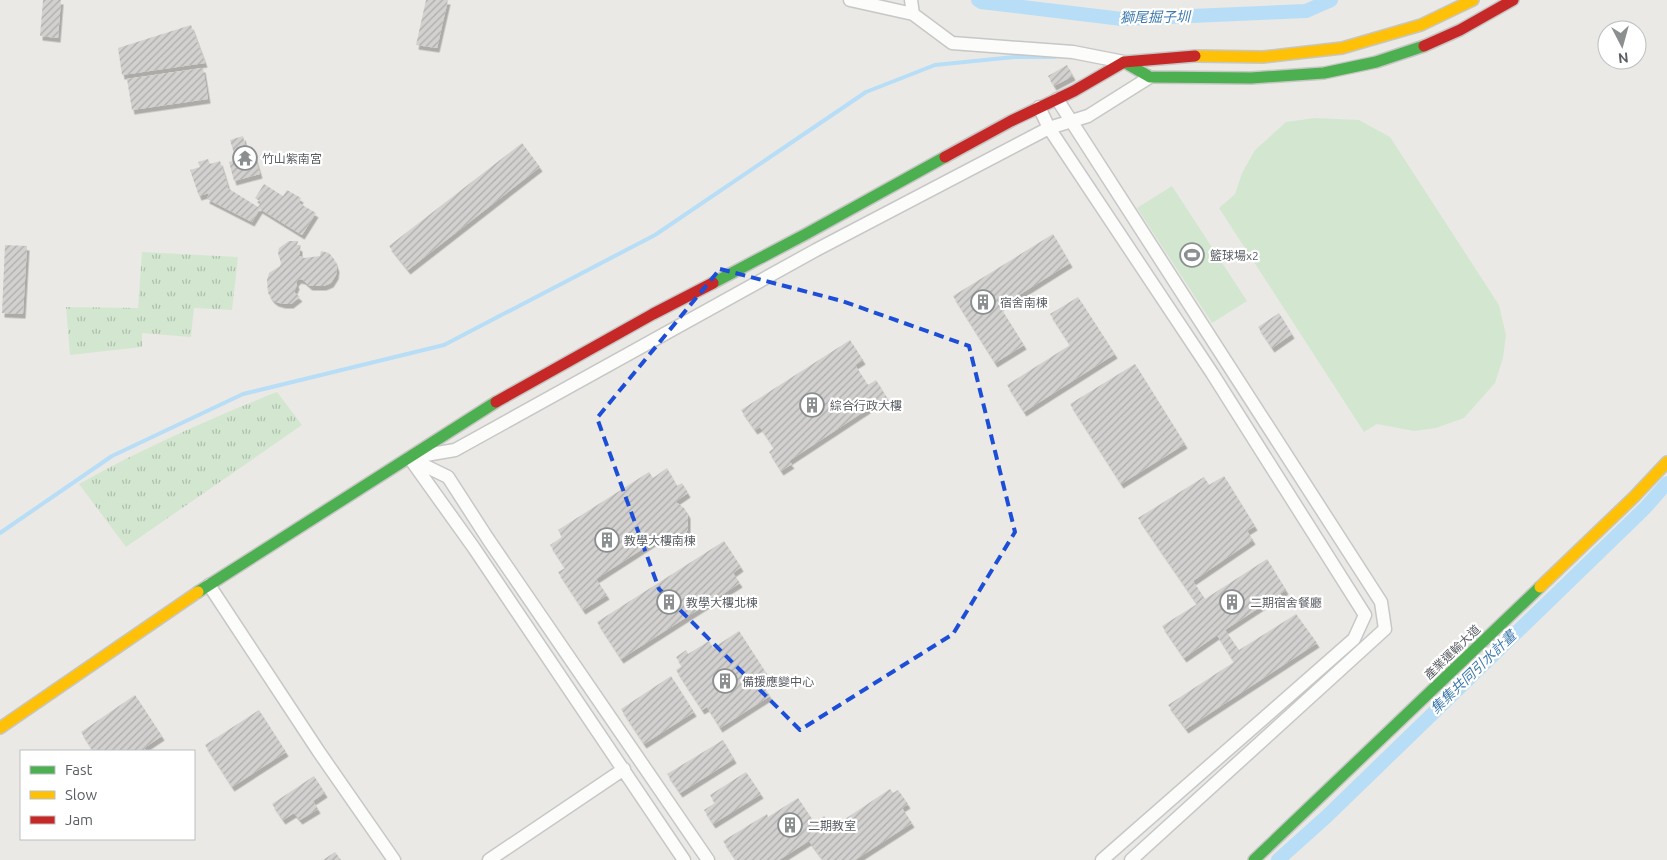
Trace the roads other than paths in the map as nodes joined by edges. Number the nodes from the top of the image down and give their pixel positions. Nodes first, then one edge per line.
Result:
1 (850, 0) edge
2 (911, 0) edge
3 (1473, 0) edge
4 (1513, 0) edge
5 (913, 14) junction
6 (1124, 62) junction
7 (1150, 77) junction
8 (1057, 99) junction
9 (1039, 107) junction
10 (1070, 120) junction
11 (1049, 128) junction
12 (409, 458) junction
13 (1667, 462) edge
14 (209, 585) junction
15 (0, 728) edge
16 (624, 769) junction
17 (1156, 813) junction
18 (1169, 825) junction
19 (394, 860) edge
20 (489, 860) edge
21 (684, 860) edge
22 (708, 860) edge
23 (1102, 860) edge
24 (1131, 860) edge
25 (1254, 860) edge

1 - 5 street
2 - 5 street
3 - 6 street
4 - 7 street
5 - 6 street
6 - 7 street
6 - 8 street
7 - 10 street
8 - 9 street
8 - 10 street
9 - 11 street
9 - 12 street
10 - 11 street
10 - 18 street
11 - 12 street
11 - 17 street
12 - 14 street
12 - 16 street
12 - 22 street
13 - 25 street, 產業運輸大道
14 - 15 street
14 - 19 street
16 - 20 street
16 - 21 street
17 - 18 street
17 - 23 street
18 - 24 street

